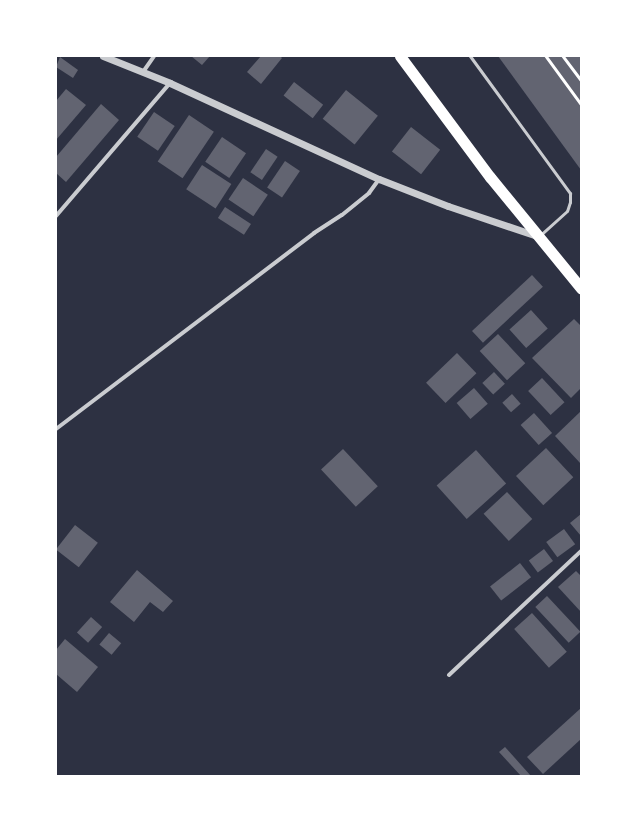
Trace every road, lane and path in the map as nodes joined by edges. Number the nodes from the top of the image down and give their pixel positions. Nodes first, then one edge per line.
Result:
1 (103, 56) edge
2 (154, 56) edge
3 (400, 56) edge
4 (470, 56) edge
5 (546, 56) edge
6 (563, 56) edge
7 (143, 72) junction
8 (581, 80) edge
9 (170, 84) junction
10 (581, 104) edge
11 (379, 179) junction
12 (56, 216) edge
13 (538, 236) junction
14 (581, 288) edge
15 (56, 429) edge
16 (581, 551) edge
17 (449, 675) dead end

1 - 7 street
2 - 7 street
3 - 13 highway
4 - 13 lane
5 - 10 path
6 - 8 path
7 - 9 street
9 - 11 street
9 - 12 street
11 - 13 street
11 - 15 street
13 - 14 highway
16 - 17 street

